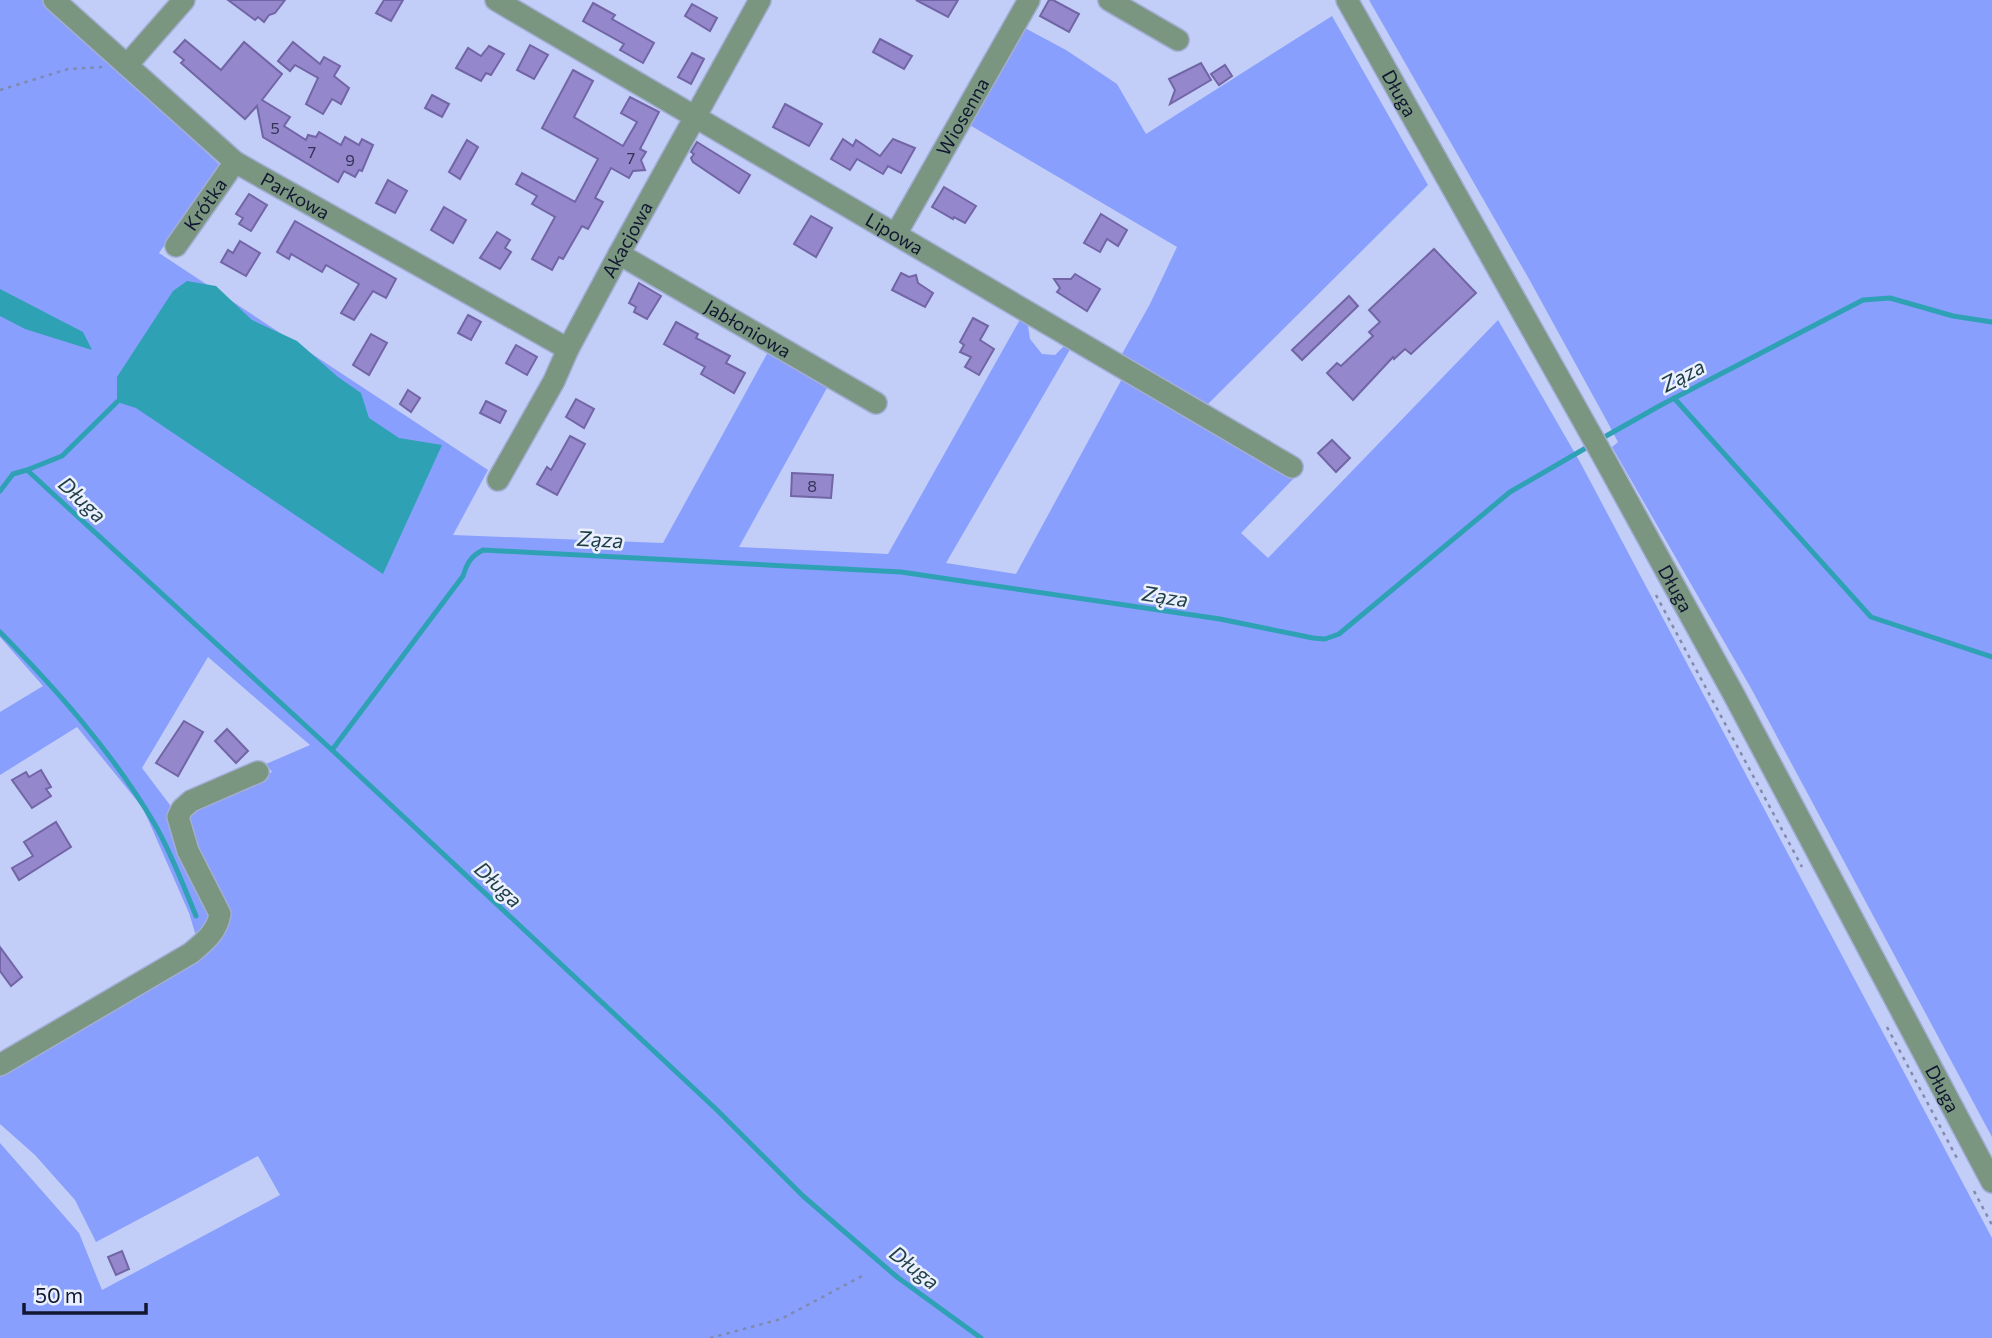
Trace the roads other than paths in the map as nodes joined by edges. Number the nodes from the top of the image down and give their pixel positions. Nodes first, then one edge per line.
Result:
1 (54, 0) edge
2 (184, 0) edge
3 (496, 0) edge
4 (760, 0) edge
5 (1029, 0) edge
6 (1109, 0) edge
7 (1347, 0) edge
8 (1178, 40) dead end
9 (127, 65) junction
10 (697, 117) junction
11 (235, 162) junction
12 (896, 233) junction
13 (176, 246) dead end
14 (619, 254) junction
15 (568, 349) junction
16 (876, 403) dead end
17 (1292, 467) dead end
18 (498, 480) dead end
19 (258, 772) dead end
20 (0, 1065) edge
21 (1992, 1182) edge

1 - 9 street, Parkowa
2 - 9 street
3 - 10 street, Lipowa
4 - 10 street, Akacjowa
5 - 12 street, Wiosenna
6 - 8 street
7 - 21 street, Długa
9 - 11 street, Parkowa
10 - 12 street, Lipowa
10 - 14 street, Akacjowa
11 - 13 street, Krótka
11 - 15 street, Parkowa
12 - 17 street, Lipowa
14 - 15 street, Akacjowa
14 - 16 street, Jabłoniowa
15 - 18 street, Akacjowa
19 - 20 street

